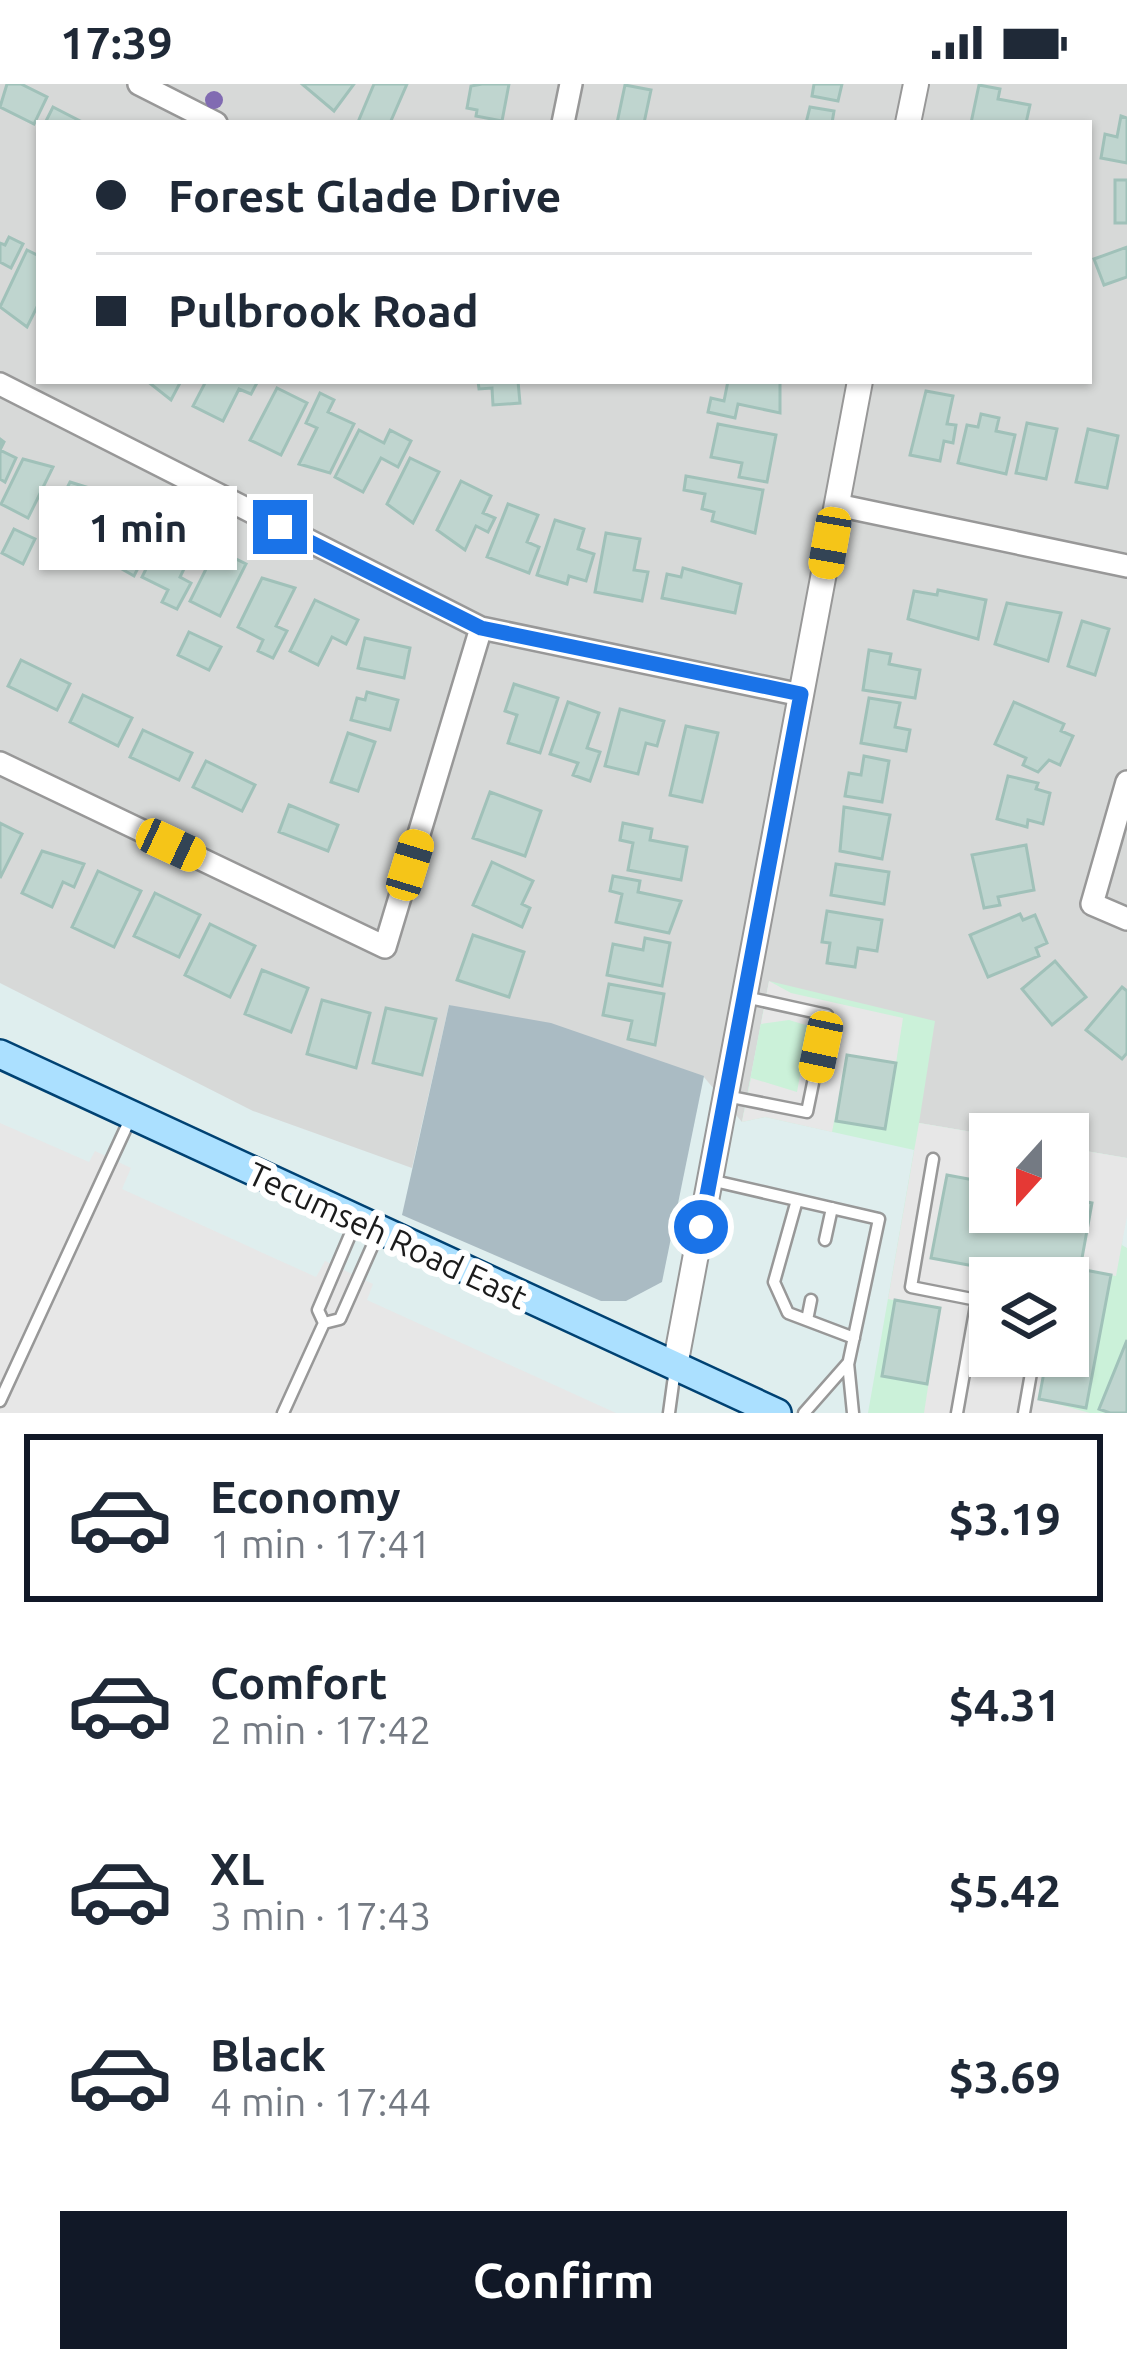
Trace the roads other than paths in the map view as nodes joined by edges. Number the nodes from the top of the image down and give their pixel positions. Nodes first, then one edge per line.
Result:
1 (139, 84) edge
2 (571, 84) edge
3 (916, 84) edge
4 (210, 120) edge
5 (564, 120) edge
6 (909, 120) edge
7 (0, 384) edge
8 (859, 384) edge
9 (837, 505) junction
10 (1127, 566) edge
11 (481, 628) junction
12 (801, 694) junction
13 (0, 763) edge
14 (1127, 782) edge
15 (1127, 919) edge
16 (744, 997) junction
17 (0, 1054) edge
18 (726, 1096) junction
19 (131, 1118) junction
20 (933, 1160) dead end
21 (710, 1180) junction
22 (797, 1200) junction
23 (832, 1208) junction
24 (368, 1226) junction
25 (825, 1240) dead end
26 (969, 1298) edge
27 (811, 1300) dead end
28 (807, 1320) junction
29 (324, 1324) junction
30 (854, 1338) junction
31 (969, 1363) edge
32 (848, 1365) junction
33 (675, 1366) junction
34 (1030, 1377) edge
35 (0, 1401) edge
36 (284, 1413) edge
37 (669, 1413) edge
38 (777, 1413) edge
39 (804, 1413) edge
40 (853, 1413) edge
41 (957, 1413) edge
42 (1024, 1413) edge

1 - 4 street
2 - 5 street
3 - 6 street
7 - 11 street
8 - 9 street
9 - 10 street
9 - 12 street
11 - 12 street
11 - 13 street
12 - 16 street
14 - 15 street
16 - 18 street
16 - 18 lane
17 - 19 main road, Tecumseh Road East
18 - 21 street
19 - 24 main road, Tecumseh Road East
19 - 35 lane
20 - 26 lane
21 - 22 lane
21 - 33 street
22 - 23 lane
22 - 28 lane
23 - 25 lane
23 - 30 lane
24 - 29 lane
24 - 29 lane
24 - 33 main road, Tecumseh Road East
27 - 28 lane
28 - 30 lane
29 - 36 lane
30 - 32 lane
31 - 41 lane
32 - 39 lane
32 - 40 lane
33 - 37 lane
33 - 38 main road, Tecumseh Road East
34 - 42 lane

